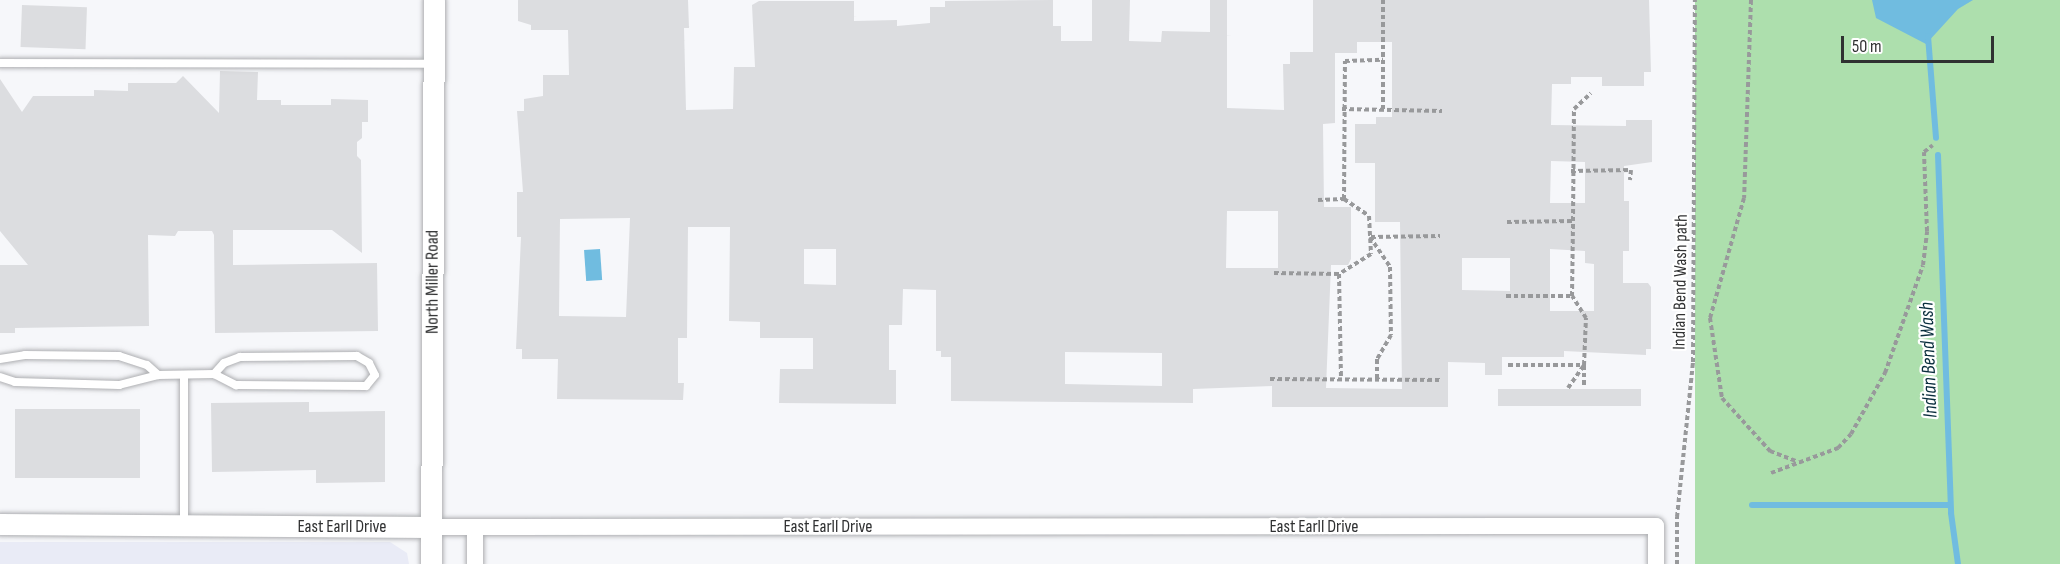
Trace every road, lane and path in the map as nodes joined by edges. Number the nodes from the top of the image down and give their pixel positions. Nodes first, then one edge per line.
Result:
1 (434, 0) edge
2 (1383, 0) edge
3 (1695, 0) edge
4 (1751, 0) edge
5 (1383, 60) junction
6 (0, 63) edge
7 (434, 64) junction
8 (1591, 93) dead end
9 (1343, 109) junction
10 (1383, 110) junction
11 (1442, 111) dead end
12 (1933, 145) dead end
13 (1571, 171) junction
14 (1630, 180) dead end
15 (1344, 199) junction
16 (1318, 200) dead end
17 (1573, 221) junction
18 (1506, 222) dead end
19 (1440, 236) dead end
20 (1370, 237) junction
21 (1274, 273) dead end
22 (1340, 274) junction
23 (1506, 296) dead end
24 (1572, 296) junction
25 (0, 359) edge
26 (1508, 364) dead end
27 (1584, 364) junction
28 (214, 374) junction
29 (158, 375) junction
30 (184, 375) junction
31 (0, 377) edge
32 (1270, 379) dead end
33 (1341, 379) junction
34 (1377, 380) junction
35 (1441, 380) dead end
36 (1584, 386) dead end
37 (1568, 388) dead end
38 (1796, 461) junction
39 (1771, 473) dead end
40 (0, 524) edge
41 (184, 525) junction
42 (431, 528) junction
43 (475, 528) junction
44 (431, 564) edge
45 (475, 564) edge
46 (1656, 564) edge
47 (1677, 564) edge

1 - 7 street, North Miller Road
2 - 5 path
3 - 47 path, Indian Bend Wash path
4 - 38 path
5 - 9 path
5 - 10 path
6 - 7 lane
7 - 42 street, North Miller Road
8 - 13 path
9 - 10 path
9 - 15 path
10 - 11 path
12 - 38 path
13 - 14 path
13 - 17 path
15 - 16 path
15 - 20 path
17 - 18 path
17 - 24 path
19 - 20 path
20 - 22 path
20 - 34 path
21 - 22 path
22 - 33 path
23 - 24 path
24 - 27 path
25 - 29 lane
26 - 27 path
27 - 36 path
27 - 37 path
28 - 28 lane
28 - 30 lane
29 - 30 lane
29 - 31 lane
30 - 41 lane
32 - 33 path
33 - 34 path
34 - 35 path
38 - 39 path
40 - 41 street, East Earll Drive
41 - 42 street, East Earll Drive
42 - 43 street, East Earll Drive
42 - 44 street, North Miller Road
43 - 45 street
43 - 46 street, East Earll Drive

